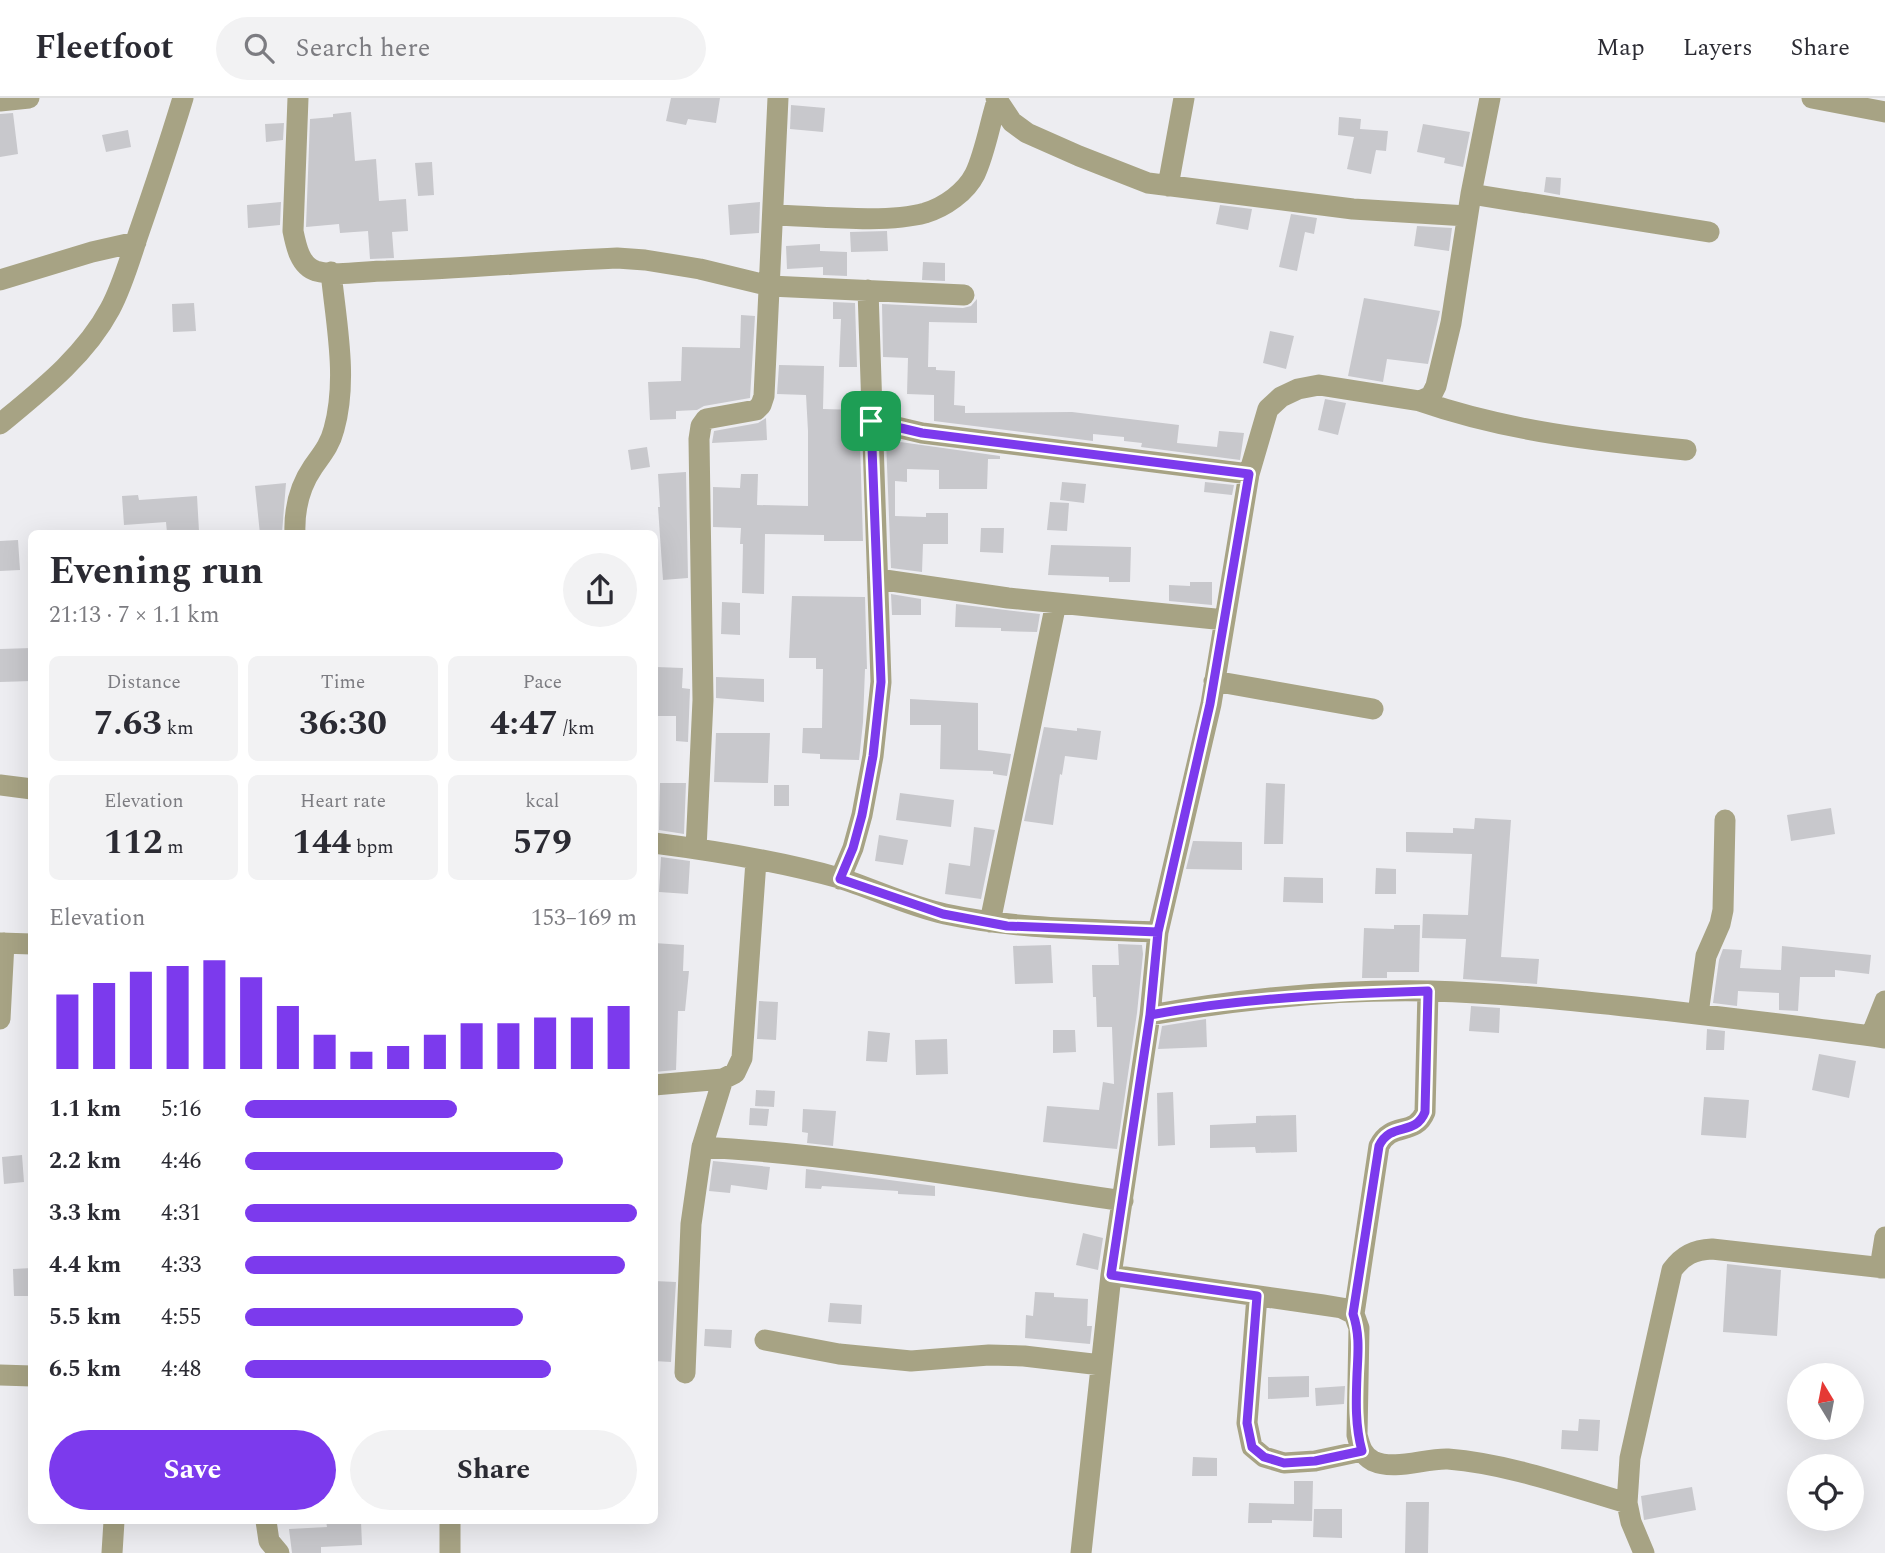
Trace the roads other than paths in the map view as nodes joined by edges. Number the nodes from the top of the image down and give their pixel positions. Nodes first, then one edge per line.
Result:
1 (29, 98) edge
2 (183, 98) edge
3 (298, 98) edge
4 (779, 98) edge
5 (1184, 98) edge
6 (1490, 98) edge
7 (1816, 98) edge
8 (996, 99) edge
9 (0, 101) edge
10 (1885, 112) edge
11 (1168, 186) junction
12 (1471, 194) junction
13 (773, 215) junction
14 (1467, 216) junction
15 (1709, 232) dead end
16 (135, 242) junction
17 (331, 272) junction
18 (0, 280) edge
19 (770, 286) junction
20 (868, 290) junction
21 (964, 295) dead end
22 (1420, 401) junction
23 (871, 421) junction
24 (0, 424) edge
25 (1686, 450) dead end
26 (1249, 474) junction
27 (295, 530) edge
28 (878, 579) junction
29 (1056, 603) junction
30 (1224, 620) junction
31 (1214, 681) junction
32 (1373, 709) dead end
33 (0, 785) edge
34 (28, 788) edge
35 (1726, 820) dead end
36 (658, 844) edge
37 (696, 849) junction
38 (756, 861) junction
39 (840, 879) junction
40 (990, 922) junction
41 (1158, 932) junction
42 (2, 943) edge
43 (28, 944) edge
44 (1428, 991) junction
45 (1885, 1002) edge
46 (1698, 1014) junction
47 (1150, 1015) junction
48 (0, 1019) edge
49 (1878, 1037) edge
50 (723, 1079) junction
51 (658, 1085) edge
52 (702, 1147) junction
53 (1123, 1201) junction
54 (1885, 1237) edge
55 (1883, 1268) edge
56 (1111, 1275) junction
57 (1257, 1296) junction
58 (1353, 1314) junction
59 (765, 1340) dead end
60 (1101, 1365) junction
61 (685, 1373) dead end
62 (0, 1375) edge
63 (28, 1376) edge
64 (1362, 1451) junction
65 (1627, 1503) junction
66 (114, 1524) edge
67 (266, 1524) edge
68 (450, 1524) edge
69 (112, 1553) edge
70 (279, 1553) edge
71 (450, 1553) edge
72 (1081, 1553) edge
73 (1644, 1553) edge

1 - 9 street
2 - 16 street
3 - 17 street
4 - 13 street
5 - 11 street
6 - 12 street
7 - 10 street
8 - 11 street
8 - 13 street
11 - 14 street
12 - 14 street
12 - 15 street
13 - 19 street
14 - 22 street
16 - 18 street
16 - 24 street
17 - 19 street
17 - 27 street
19 - 20 street
19 - 37 street
20 - 21 street
20 - 23 street
22 - 25 street
22 - 26 street
23 - 26 street
23 - 28 street
26 - 30 street
28 - 29 street
28 - 39 street
29 - 30 street
29 - 40 street
30 - 31 street
31 - 32 street
31 - 41 street
33 - 34 street
35 - 46 street
36 - 37 street
37 - 38 street
38 - 39 street
38 - 50 street
39 - 40 street
40 - 41 street
41 - 47 street
42 - 43 street
42 - 48 street
44 - 46 street
44 - 47 street
44 - 58 street
45 - 49 street
46 - 49 street
47 - 53 street
50 - 51 street
50 - 52 street
52 - 53 street
52 - 61 street
53 - 56 street
54 - 55 street
55 - 65 street
56 - 57 street
56 - 60 street
57 - 58 street
57 - 64 street
58 - 64 street
59 - 60 street
60 - 72 street
62 - 63 street
64 - 65 street
65 - 73 street
66 - 69 street
67 - 70 street
68 - 71 street

